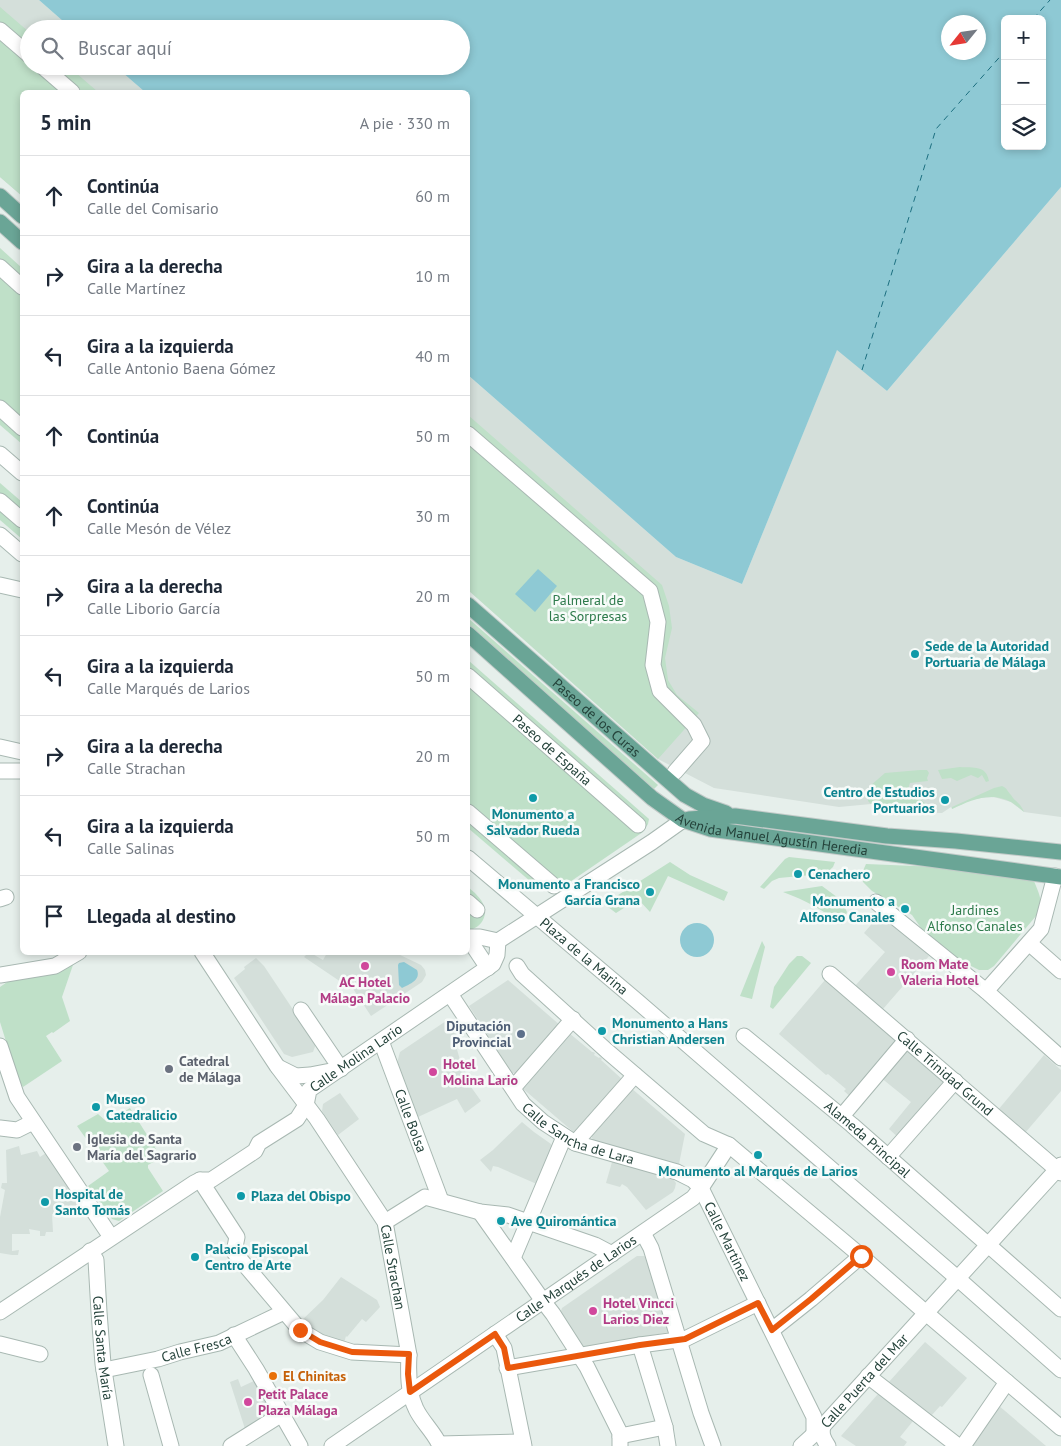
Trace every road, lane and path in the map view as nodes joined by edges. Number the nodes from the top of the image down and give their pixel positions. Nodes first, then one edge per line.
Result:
1 (0, 30) edge
2 (20, 47) edge
3 (52, 75) edge
4 (70, 90) edge
5 (0, 196) edge
6 (20, 214) edge
7 (0, 222) edge
8 (20, 240) edge
9 (0, 267) edge
10 (20, 285) edge
11 (0, 408) edge
12 (20, 426) edge
13 (470, 436) edge
14 (0, 454) edge
15 (20, 471) edge
16 (0, 501) edge
17 (20, 518) edge
18 (0, 535) edge
19 (20, 552) edge
20 (0, 585) edge
21 (20, 590) edge
22 (470, 607) edge
23 (470, 636) edge
24 (470, 678) edge
25 (0, 747) edge
26 (20, 752) edge
27 (0, 758) edge
28 (20, 760) edge
29 (0, 771) edge
30 (20, 771) edge
31 (676, 772) dead end
32 (470, 814) edge
33 (735, 816) junction
34 (683, 820) junction
35 (638, 825) dead end
36 (1061, 852) edge
37 (470, 860) edge
38 (1058, 876) edge
39 (554, 886) dead end
40 (876, 902) dead end
41 (538, 916) junction
42 (470, 937) edge
43 (470, 940) edge
44 (498, 941) junction
45 (1034, 948) junction
46 (74, 955) edge
47 (204, 955) edge
48 (517, 966) dead end
49 (488, 968) junction
50 (1061, 971) edge
51 (830, 974) dead end
52 (0, 975) edge
53 (450, 994) junction
54 (990, 995) junction
55 (301, 1010) dead end
56 (573, 1019) junction
57 (744, 1036) dead end
58 (907, 1039) junction
59 (381, 1040) junction
60 (0, 1046) edge
61 (1060, 1053) edge
62 (277, 1066) junction
63 (341, 1069) junction
64 (635, 1075) junction
65 (955, 1080) junction
66 (513, 1088) junction
67 (306, 1105) junction
68 (842, 1116) junction
69 (33, 1122) junction
70 (0, 1128) edge
71 (570, 1140) junction
72 (728, 1145) junction
73 (888, 1156) junction
74 (1060, 1169) edge
75 (200, 1180) junction
76 (701, 1188) junction
77 (441, 1201) junction
78 (480, 1212) junction
79 (385, 1222) junction
80 (528, 1222) junction
81 (643, 1233) junction
82 (111, 1237) junction
83 (988, 1246) junction
84 (90, 1251) junction
85 (612, 1254) junction
86 (861, 1256) junction
87 (513, 1258) junction
88 (958, 1279) junction
89 (543, 1301) junction
90 (758, 1303) junction
91 (1061, 1309) edge
92 (0, 1312) edge
93 (284, 1312) junction
94 (926, 1313) junction
95 (772, 1330) junction
96 (495, 1334) junction
97 (234, 1335) junction
98 (678, 1340) junction
99 (0, 1344) edge
100 (640, 1345) junction
101 (40, 1354) dead end
102 (409, 1354) junction
103 (580, 1356) junction
104 (508, 1368) junction
105 (104, 1370) junction
106 (1061, 1370) edge
107 (151, 1375) dead end
108 (868, 1376) junction
109 (1007, 1382) junction
110 (410, 1392) junction
111 (282, 1414) junction
112 (817, 1425) junction
113 (665, 1426) junction
114 (1061, 1428) edge
115 (620, 1441) edge
116 (523, 1444) edge
117 (440, 1445) edge
118 (116, 1446) edge
119 (171, 1446) edge
120 (231, 1446) edge
121 (300, 1446) edge
122 (332, 1446) edge
123 (668, 1446) edge
124 (713, 1446) edge
125 (801, 1446) edge
126 (828, 1446) edge
127 (958, 1446) edge
128 (963, 1446) edge

1 - 2 street
3 - 4 street
5 - 6 main road
7 - 8 main road
9 - 10 street
11 - 12 street
13 - 31 street
14 - 15 street
16 - 17 street
18 - 19 street
20 - 21 street
22 - 33 main road, Paseo de los Curas
23 - 34 main road, Paseo de los Curas
24 - 35 street, Paseo de España
25 - 26 street
27 - 28 street
29 - 30 street
32 - 39 street
33 - 34 main road, Avenida Manuel Agustín Heredia
33 - 36 main road, Avenida Manuel Agustín Heredia
34 - 38 main road, Avenida Manuel Agustín Heredia
34 - 41 street, Plaza de la Marina
37 - 41 street
38 - 45 street
40 - 54 street
41 - 44 street
41 - 88 street, Plaza de la Marina
42 - 44 street
43 - 49 street
44 - 49 street
45 - 50 street
45 - 54 street
46 - 52 street
47 - 62 street, Calle Strachan
48 - 56 street
49 - 53 street, Calle Molina Lario
51 - 58 street, Calle Trinidad Grund
53 - 59 street, Calle Molina Lario
53 - 66 street, Calle Sancha de Lara
54 - 61 street
55 - 63 street
56 - 64 street
56 - 66 street
57 - 68 street, Alameda Principal
58 - 65 street, Calle Trinidad Grund
58 - 68 street
59 - 63 street, Calle Molina Lario
59 - 77 street, Calle Bolsa
60 - 69 street
62 - 63 street
62 - 67 street, Calle Strachan
63 - 67 street, Calle Molina Lario
64 - 71 street
64 - 72 street
65 - 73 street
65 - 74 street, Calle Trinidad Grund
66 - 71 street, Calle Sancha de Lara
67 - 75 street, Calle Molina Lario
67 - 79 street, Calle Strachan
68 - 73 street, Alameda Principal
69 - 70 street
69 - 82 street
71 - 76 street, Calle Sancha de Lara
71 - 80 street
72 - 76 street, Calle Marqués de Larios
72 - 86 street
73 - 83 street, Alameda Principal
74 - 83 street
75 - 82 street, Calle Molina Lario
75 - 93 street
76 - 81 street, Calle Marqués de Larios
76 - 90 street, Calle Martínez
77 - 78 street
77 - 79 street
78 - 80 street
78 - 87 street
79 - 102 street, Calle Strachan
80 - 85 street
80 - 87 street
81 - 85 street, Calle Marqués de Larios
81 - 98 street
82 - 84 street, Calle Molina Lario
83 - 88 street
83 - 91 street, Alameda Principal
84 - 92 street, Calle Molina Lario
84 - 105 street, Calle Santa María
85 - 89 street, Calle Marqués de Larios
86 - 94 street
86 - 95 street
87 - 89 street
88 - 94 street
88 - 106 street
89 - 96 street, Calle Marqués de Larios
89 - 103 street
90 - 95 street, Calle Martínez
90 - 98 street
93 - 97 street, Calle Fresca
93 - 102 street
94 - 108 street, Calle Puerta del Mar
94 - 109 street
95 - 112 street, Calle Martínez
96 - 104 street
96 - 110 street, Calle Marqués de Larios
97 - 105 street, Calle Fresca
97 - 111 street
98 - 100 street
98 - 124 street
99 - 101 street
100 - 103 street
100 - 113 street
102 - 110 street, Calle Strachan
103 - 104 street
103 - 115 street
104 - 116 street
105 - 118 street, Calle Santa María
107 - 119 street
108 - 112 street, Calle Puerta del Mar
108 - 127 street
109 - 114 street
109 - 128 street
110 - 117 street, Calle Strachan
110 - 122 street, Calle Marqués de Larios
111 - 120 street
111 - 121 street
112 - 125 street, Calle Puerta del Mar
112 - 126 street, Calle Martínez
113 - 115 street
113 - 123 street
116 - 117 street

